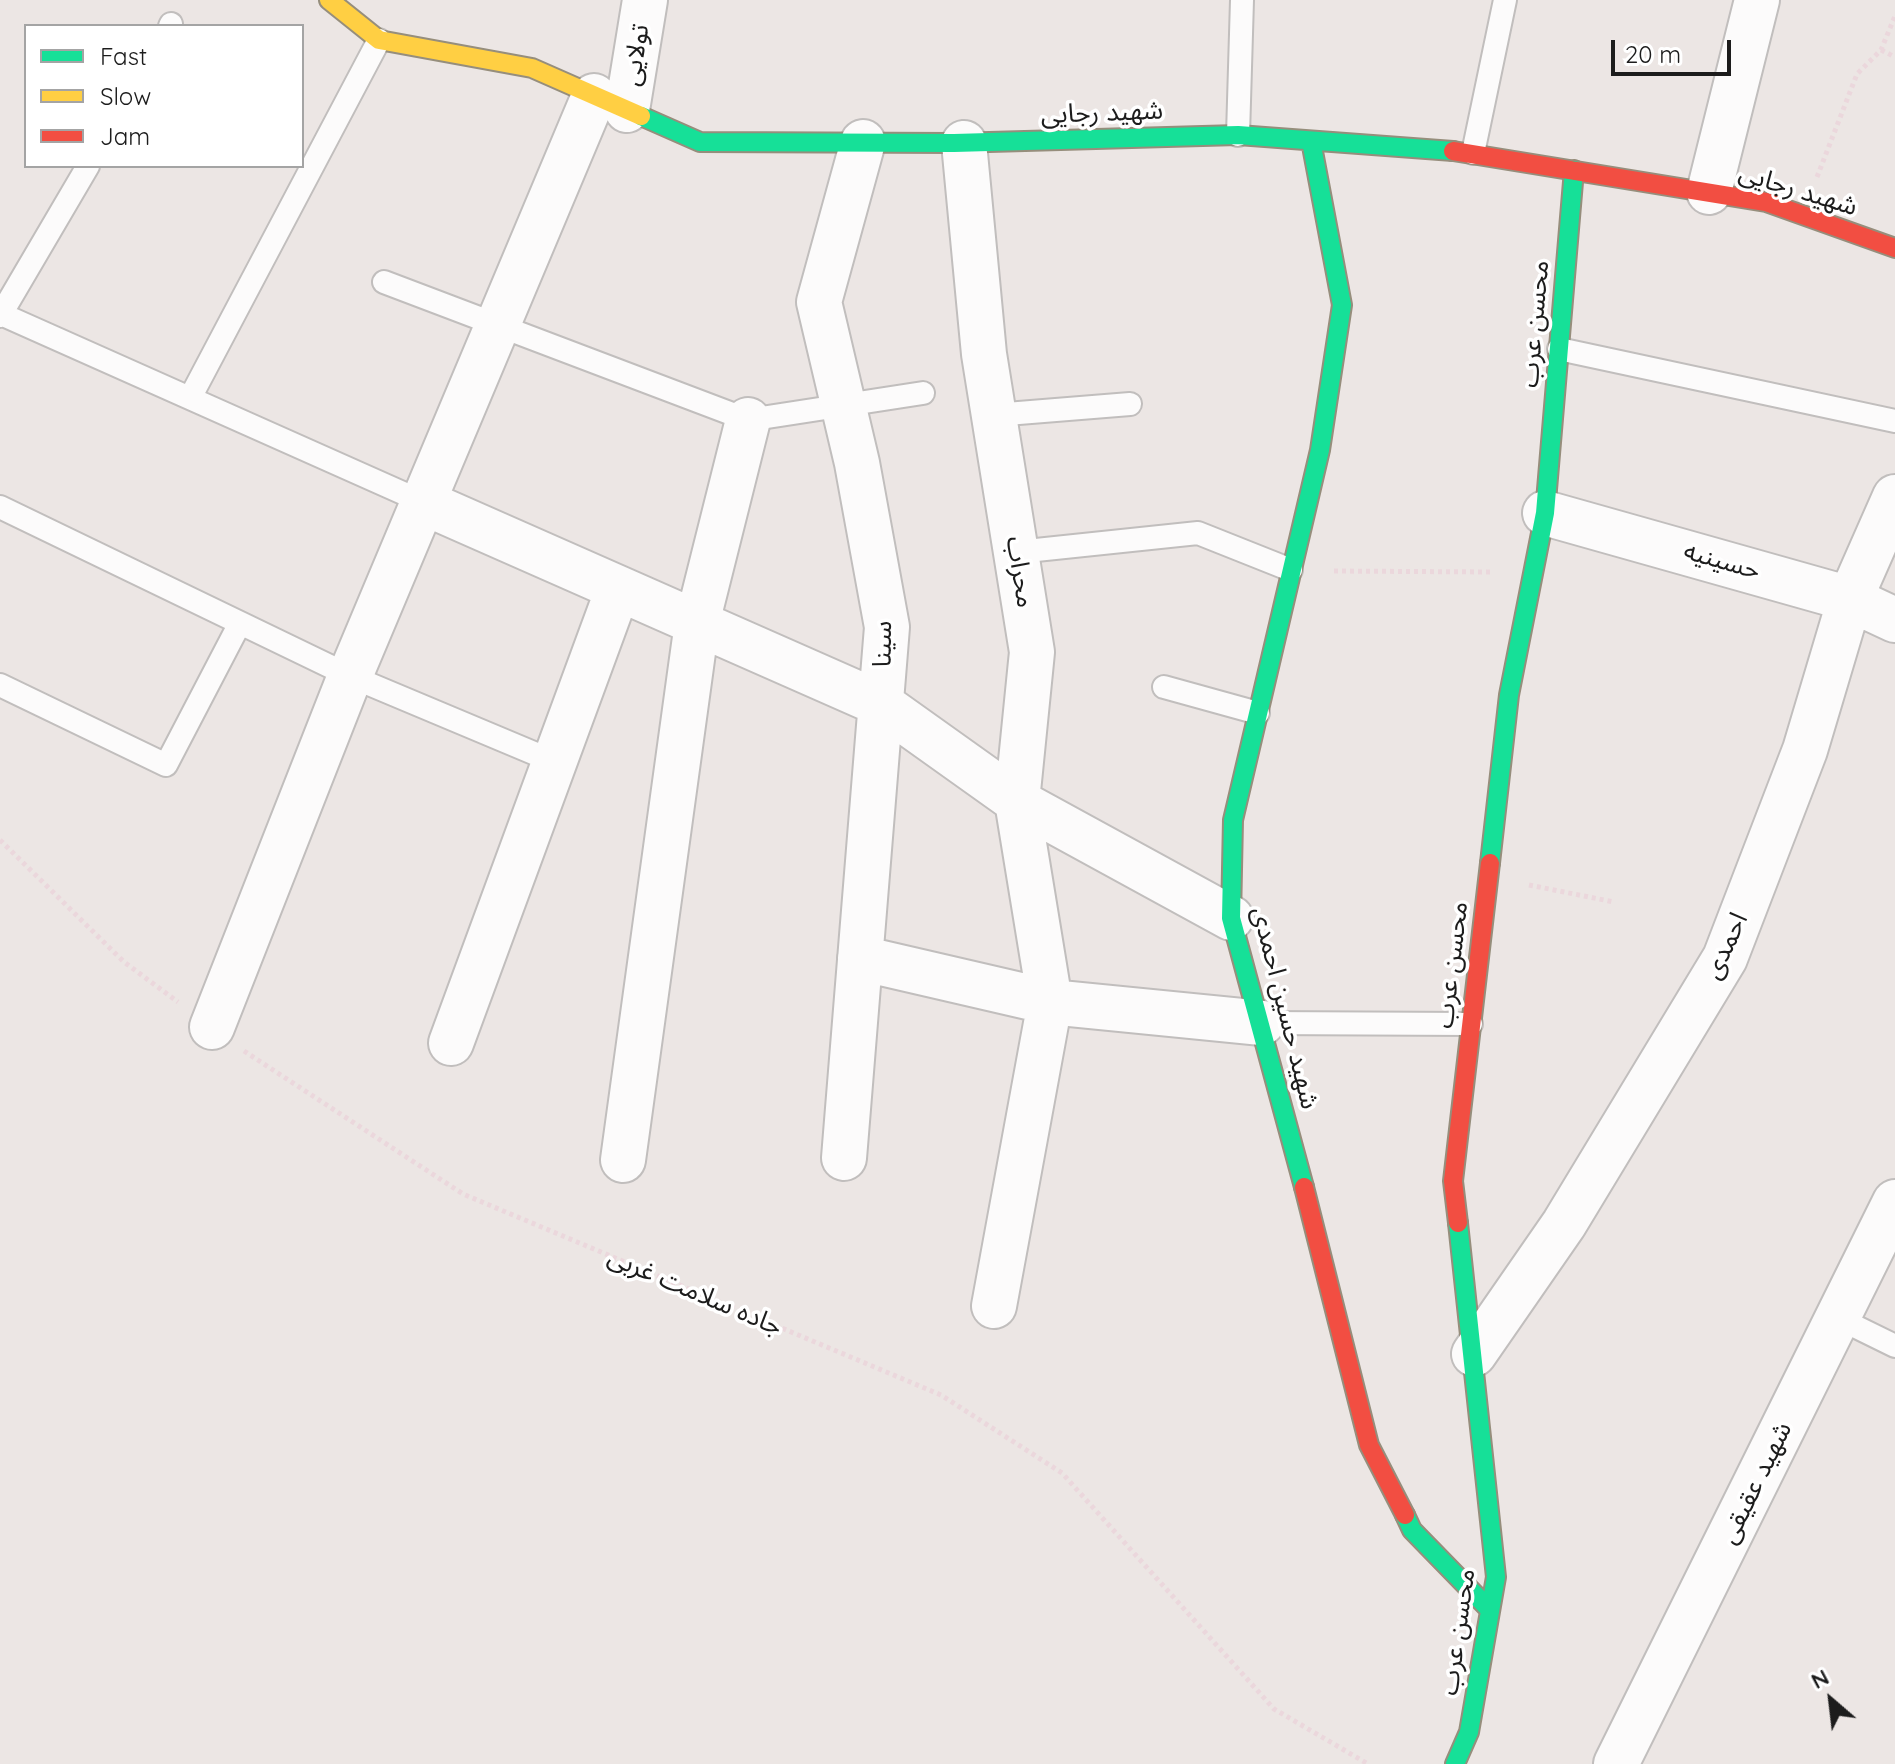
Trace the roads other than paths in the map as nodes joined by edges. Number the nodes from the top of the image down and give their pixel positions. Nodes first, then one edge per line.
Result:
1 (645, 0) edge
2 (1242, 0) edge
3 (1505, 0) edge
4 (1757, 0) edge
5 (338, 3) edge
6 (379, 40) junction
7 (611, 103) junction
8 (1238, 135) junction
9 (1311, 141) junction
10 (863, 142) junction
11 (964, 143) junction
12 (1473, 153) junction
13 (87, 168) edge
14 (1574, 170) junction
15 (1709, 192) junction
16 (1895, 248) edge
17 (384, 282) dead end
18 (1, 315) edge
19 (499, 323) junction
20 (1559, 349) junction
21 (923, 393) dead end
22 (190, 398) junction
23 (843, 404) junction
24 (1130, 404) dead end
25 (994, 415) junction
26 (748, 420) junction
27 (1895, 421) edge
28 (1895, 497) edge
29 (423, 502) junction
30 (0, 507) edge
31 (1545, 513) junction
32 (1017, 552) junction
33 (1291, 570) junction
34 (618, 589) junction
35 (1850, 599) junction
36 (1895, 620) edge
37 (240, 623) junction
38 (697, 623) junction
39 (350, 676) junction
40 (0, 685) edge
41 (1164, 687) dead end
42 (881, 704) junction
43 (1258, 713) junction
44 (555, 762) junction
45 (1017, 801) junction
46 (1231, 918) junction
47 (860, 958) junction
48 (1050, 1002) junction
49 (1262, 1023) junction
50 (1471, 1024) junction
51 (212, 1027) road end
52 (451, 1043) dead end
53 (844, 1158) dead end
54 (623, 1160) dead end
55 (1895, 1202) edge
56 (994, 1306) dead end
57 (1838, 1318) junction
58 (1895, 1346) edge
59 (1474, 1354) junction
60 (1490, 1610) junction
61 (1455, 1764) edge
62 (1616, 1764) edge

1 - 7 street, تولایی
2 - 8 lane
3 - 12 lane
4 - 15 street
5 - 6 street, شهید رجایی
6 - 7 street, شهید رجایی
6 - 22 lane
7 - 10 street, شهید رجایی
7 - 19 street, تولایی
8 - 9 street, شهید رجایی
8 - 11 street, شهید رجایی
9 - 12 street, شهید رجایی
9 - 33 street, شهید حسین احمدی
10 - 11 street, شهید رجایی
10 - 23 street, سینا
11 - 25 street, محراب
12 - 14 street, شهید رجایی
13 - 18 lane
14 - 15 street, شهید رجایی
14 - 20 street, محسن عرب
15 - 16 street, شهید رجایی
17 - 19 lane
18 - 22 lane
19 - 26 lane
19 - 29 street, تولایی
20 - 27 lane
20 - 31 street, محسن عرب
21 - 23 lane
22 - 29 lane
23 - 26 lane
23 - 42 street, سینا
24 - 25 lane
25 - 32 street, محراب
26 - 38 street
28 - 35 street, احمدی
29 - 34 street
29 - 39 street, تولایی
30 - 37 lane
31 - 35 street, حسینیه
31 - 50 street, محسن عرب
32 - 33 lane
32 - 45 street, محراب
33 - 43 street, شهید حسین احمدی
34 - 38 street
34 - 44 street
35 - 36 street, حسینیه
35 - 59 street, احمدی
37 - 39 lane
37 - 40 lane
38 - 42 street
38 - 54 street
39 - 44 lane
39 - 51 street, تولایی
41 - 43 lane
42 - 45 street
42 - 47 street, سینا
43 - 46 street, شهید حسین احمدی
44 - 52 street
45 - 46 street
45 - 48 street, محراب
46 - 49 street, شهید حسین احمدی
47 - 48 street
47 - 53 street, سینا
48 - 49 street
48 - 56 street, محراب
49 - 50 lane
49 - 60 street, شهید حسین احمدی
50 - 59 street, محسن عرب
55 - 57 street, شهید عقیقی
57 - 58 lane
57 - 62 street, شهید عقیقی
59 - 60 street, محسن عرب
60 - 61 street, محسن عرب

